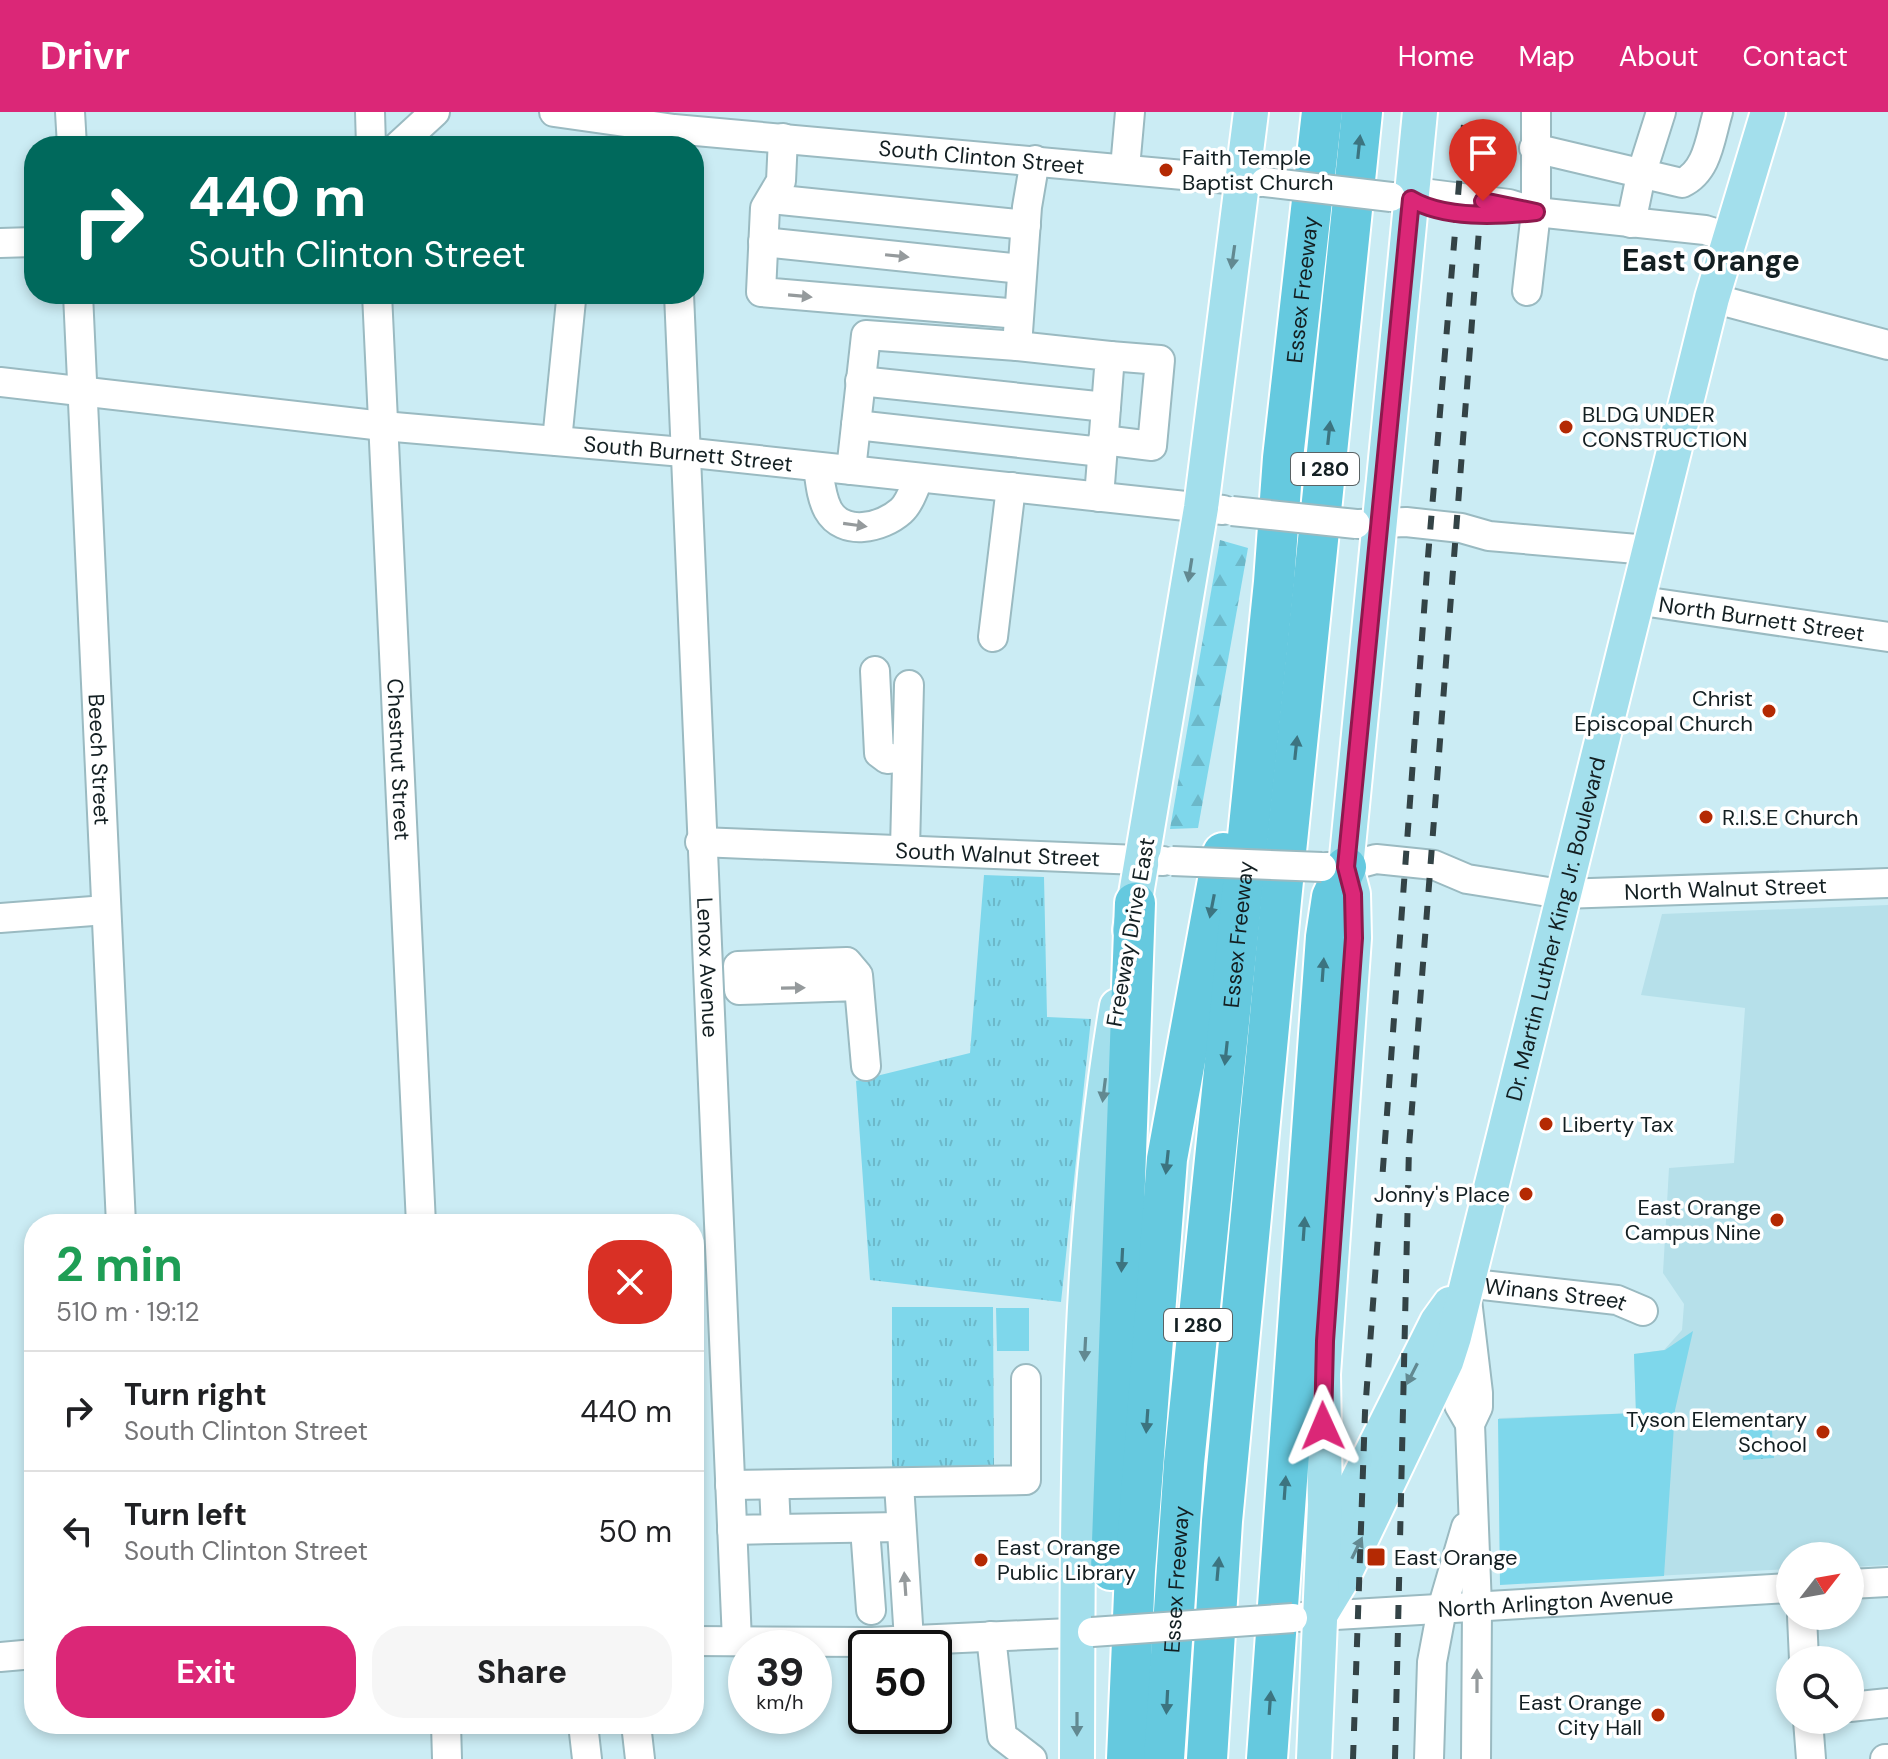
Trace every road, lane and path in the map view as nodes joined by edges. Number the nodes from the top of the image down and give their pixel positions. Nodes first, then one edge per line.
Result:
1 (70, 112) edge
2 (370, 112) edge
3 (435, 112) edge
4 (554, 112) edge
5 (1130, 112) edge
6 (1251, 112) edge
7 (1322, 112) edge
8 (1362, 112) edge
9 (1420, 112) edge
10 (1536, 112) edge
11 (1661, 112) edge
12 (1718, 112) edge
13 (1763, 113) edge
14 (71, 136) edge
15 (371, 136) edge
16 (409, 136) edge
17 (669, 136) edge
18 (704, 137) edge
19 (783, 138) junction
20 (1534, 148) junction
21 (1035, 160) junction
22 (1125, 168) junction
23 (1641, 175) junction
24 (1254, 181) junction
25 (776, 190) junction
26 (1401, 198) junction
27 (1536, 212) junction
28 (1026, 216) junction
29 (1631, 223) junction
30 (1731, 238) junction
31 (24, 242) edge
32 (763, 242) junction
33 (0, 243) edge
34 (1022, 269) junction
35 (1527, 291) dead end
36 (1712, 298) junction
37 (867, 301) junction
38 (78, 304) edge
39 (377, 304) edge
40 (571, 304) edge
41 (679, 304) edge
42 (1019, 314) junction
43 (866, 335) junction
44 (1888, 345) edge
45 (1017, 346) junction
46 (1110, 356) junction
47 (860, 381) junction
48 (0, 382) edge
49 (82, 391) junction
50 (1106, 407) junction
51 (856, 425) junction
52 (383, 426) junction
53 (557, 441) junction
54 (1103, 446) junction
55 (683, 452) junction
56 (818, 467) junction
57 (851, 470) junction
58 (919, 478) junction
59 (1011, 487) junction
60 (1099, 497) junction
61 (1216, 509) junction
62 (1366, 525) junction
63 (1648, 550) junction
64 (1274, 582) junction
65 (1635, 600) junction
66 (993, 637) dead end
67 (1888, 637) edge
68 (875, 671) dead end
69 (909, 685) dead end
70 (907, 757) junction
71 (700, 842) junction
72 (905, 849) junction
73 (1157, 860) junction
74 (1334, 867) junction
75 (1888, 883) edge
76 (1561, 894) junction
77 (1135, 903) junction
78 (106, 910) junction
79 (0, 918) edge
80 (706, 977) junction
81 (866, 1066) dead end
82 (121, 1214) edge
83 (421, 1214) edge
84 (1465, 1283) junction
85 (1643, 1311) dead end
86 (1454, 1337) junction
87 (1026, 1379) dead end
88 (1470, 1424) junction
89 (899, 1484) junction
90 (730, 1485) junction
91 (774, 1485) junction
92 (1472, 1507) junction
93 (901, 1527) junction
94 (865, 1528) junction
95 (776, 1529) junction
96 (732, 1530) junction
97 (1322, 1553) junction
98 (1888, 1582) edge
99 (1864, 1583) edge
100 (1776, 1589) edge
101 (1477, 1607) junction
102 (1442, 1609) junction
103 (871, 1610) dead end
104 (1306, 1617) junction
105 (737, 1630) edge
106 (908, 1630) edge
107 (1085, 1632) junction
108 (991, 1636) junction
109 (952, 1638) edge
110 (704, 1641) edge
111 (728, 1641) edge
112 (24, 1655) edge
113 (0, 1657) edge
114 (1888, 1703) edge
115 (1864, 1706) edge
116 (446, 1734) edge
117 (584, 1734) edge
118 (637, 1734) edge
119 (1809, 1734) edge
120 (447, 1759) edge
121 (587, 1759) edge
122 (640, 1759) edge
123 (1032, 1759) edge
124 (1077, 1759) edge
125 (1109, 1759) edge
126 (1127, 1759) edge
127 (1164, 1759) edge
128 (1207, 1759) edge
129 (1267, 1759) edge
130 (1314, 1759) edge
131 (1429, 1759) edge
132 (1476, 1759) edge
133 (1811, 1759) edge

1 - 14 street
2 - 15 street
3 - 16 street
4 - 17 street, South Clinton Street
5 - 22 street
6 - 24 main road, Freeway Drive East
7 - 64 highway, Essex Freeway / I 280
128 -> 8 highway, Essex Freeway / I 280
9 - 26 main road
10 - 20 street
11 - 23 street
12 - 23 street
13 - 30 main road, Dr. Martin Luther King Jr. Boulevard
18 - 19 street, South Clinton Street
19 - 21 street, South Clinton Street
19 - 25 street
20 - 23 street
20 - 27 street
21 - 22 street, South Clinton Street
21 - 28 street
22 - 24 street, South Clinton Street
23 - 29 street
24 - 26 street, South Clinton Street, bridge
24 -> 61 main road, Freeway Drive East
25 - 28 street
25 - 32 street
26 - 27 street, South Clinton Street
26 - 62 main road
27 - 29 street, South Clinton Street
27 - 35 street
28 - 34 street
29 - 30 street, South Clinton Street
30 - 36 main road, Dr. Martin Luther King Jr. Boulevard
31 - 33 street
32 -> 34 street
32 -> 37 street
34 - 42 street
36 - 44 street
36 - 63 main road, Dr. Martin Luther King Jr. Boulevard
37 - 42 street
37 - 43 street
38 - 49 street, Beech Street
39 - 52 street, Chestnut Street
40 - 53 street
41 - 55 street, Lenox Avenue
42 - 45 street
43 - 45 street
43 - 47 street
45 - 46 street
46 - 50 street
46 - 54 street
47 - 50 street
47 - 51 street
48 - 49 street, South Burnett Street
49 - 52 street, South Burnett Street
49 - 78 street, Beech Street
50 - 54 street
51 - 54 street
51 - 57 street
52 - 53 street, South Burnett Street
52 - 83 street, Chestnut Street
53 - 55 street, South Burnett Street
54 - 60 street
55 - 56 street, South Burnett Street
55 - 71 street, Lenox Avenue
56 - 57 street, South Burnett Street
56 -> 58 street
57 - 58 street, South Burnett Street
58 - 59 street, South Burnett Street
59 - 60 street, South Burnett Street
59 - 66 street
60 - 61 street, South Burnett Street
61 - 62 street, South Burnett Street, bridge
61 -> 73 main road, Freeway Drive East
62 - 63 street, South Burnett Street
62 - 74 main road
63 - 65 main road, Dr. Martin Luther King Jr. Boulevard
64 -> 126 highway
64 -> 127 highway, Essex Freeway / I 280
65 - 67 street, North Burnett Street
65 - 76 main road, Dr. Martin Luther King Jr. Boulevard
68 - 70 street
69 - 70 street
70 - 72 street
71 - 72 street, South Walnut Street
71 - 80 street, Lenox Avenue
72 - 73 street, South Walnut Street
73 - 74 street, South Walnut Street, bridge
73 - 77 main road, Freeway Drive East
74 - 76 street, South Walnut Street
74 - 97 main road
129 -> 74 highway
75 - 76 street, North Walnut Street
76 - 84 main road, Dr. Martin Luther King Jr. Boulevard
77 -> 107 main road, Freeway Drive East
77 -> 125 highway
78 - 79 street
78 - 82 street, Beech Street
80 - 81 street
80 - 90 street, Lenox Avenue
84 - 85 street, Winans Street
84 - 86 main road, Dr. Martin Luther King Jr. Boulevard
84 - 88 street
84 -> 97 main road, Dr. Martin Luther King Jr. Boulevard
86 - 88 street
104 -> 86 main road, Dr. Martin Luther King Jr. Boulevard
87 - 89 street
88 - 92 street
89 - 91 street
89 - 93 street
90 - 91 street
90 - 96 street, Lenox Avenue
91 - 95 street
92 - 101 street
92 - 102 street
93 - 94 street
106 -> 93 street
94 - 95 street
94 - 103 street
95 - 96 street
96 - 105 street, Lenox Avenue
97 - 104 main road, Dr. Martin Luther King Jr. Boulevard
98 - 99 street
100 - 101 street, North Arlington Avenue
101 - 102 street, North Arlington Avenue
132 -> 101 street
102 - 104 street, North Arlington Avenue
102 - 131 street
104 - 107 street, North Arlington Avenue, bridge
104 - 130 main road, Dr. Martin Luther King Jr. Boulevard
107 - 108 street, North Arlington Avenue
107 -> 124 main road, Freeway Drive East
108 - 109 street, North Arlington Avenue
108 - 123 street
110 - 111 street, North Arlington Avenue
112 - 113 street
114 - 115 street
116 - 120 street
117 - 121 street
118 - 122 street
119 - 133 street

